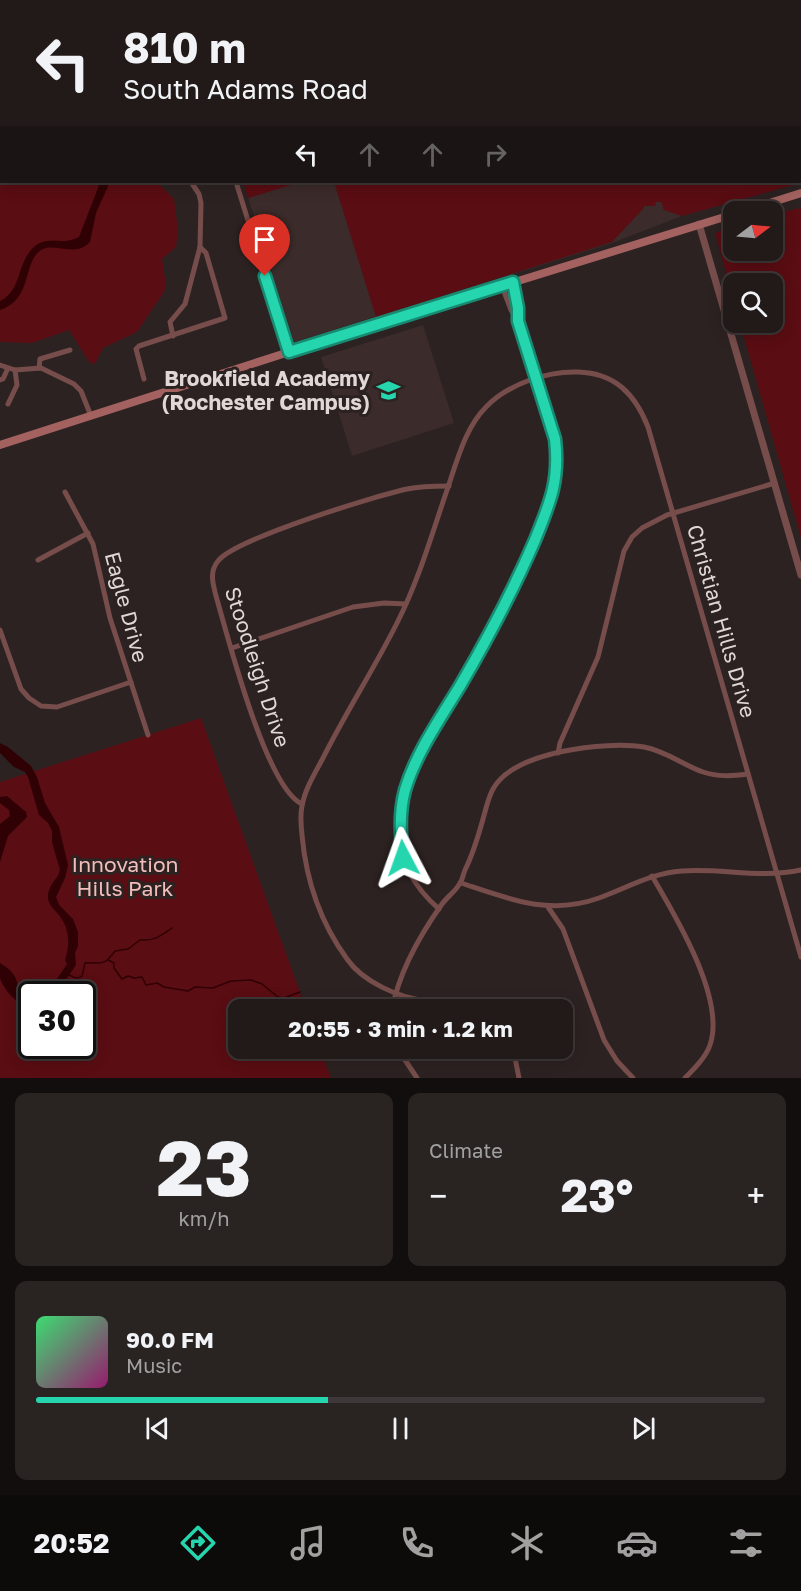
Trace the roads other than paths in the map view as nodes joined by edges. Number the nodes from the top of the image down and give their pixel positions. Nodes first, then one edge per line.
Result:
1 (192, 183) edge
2 (236, 183) edge
3 (801, 193) edge
4 (776, 201) edge
5 (723, 217) edge
6 (699, 224) junction
7 (200, 247) junction
8 (513, 282) junction
9 (502, 286) junction
10 (518, 321) junction
11 (173, 336) junction
12 (70, 350) dead end
13 (289, 352) junction
14 (0, 365) edge
15 (8, 368) junction
16 (39, 368) junction
17 (15, 370) junction
18 (537, 378) junction
19 (144, 379) dead end
20 (0, 380) edge
21 (8, 404) dead end
22 (91, 416) junction
23 (0, 445) edge
24 (775, 483) junction
25 (449, 486) junction
26 (64, 492) dead end
27 (674, 513) junction
28 (88, 533) junction
29 (38, 560) dead end
30 (801, 575) edge
31 (406, 604) junction
32 (0, 630) edge
33 (232, 648) junction
34 (131, 682) junction
35 (148, 735) dead end
36 (558, 753) junction
37 (748, 774) junction
38 (302, 804) junction
39 (801, 870) edge
40 (778, 873) junction
41 (652, 876) junction
42 (461, 883) junction
43 (548, 907) junction
44 (439, 909) junction
45 (801, 957) edge
46 (396, 994) junction
47 (395, 999) edge
48 (419, 999) edge
49 (404, 1059) edge
50 (515, 1059) edge
51 (417, 1078) edge
52 (519, 1078) edge
53 (633, 1078) edge
54 (685, 1078) edge

1 - 7 street
2 - 13 street
3 - 4 main road
5 - 6 main road
6 - 8 main road
6 - 24 street
7 - 11 street
7 - 11 street
8 - 9 main road
8 - 10 street
9 - 10 street
9 - 13 main road
10 - 18 street
11 - 19 street
12 - 16 street
13 - 22 main road
14 - 15 street
15 - 17 street
15 - 20 street
16 - 17 street
16 - 22 street
17 - 21 street
18 - 25 street, Christian Hills Drive
18 - 27 street, Christian Hills Drive
18 - 44 street
22 - 23 main road
24 - 27 street
24 - 30 street
25 - 31 street, Christian Hills Drive
25 - 33 street, Stoodleigh Drive
26 - 28 street, Eagle Drive
27 - 36 street
27 - 37 street, Christian Hills Drive
28 - 29 street
28 - 34 street, Eagle Drive
31 - 33 street
31 - 38 street, Christian Hills Drive
32 - 34 street
33 - 38 street, Stoodleigh Drive
34 - 35 street, Eagle Drive
36 - 37 street
36 - 42 street
37 - 40 street, Christian Hills Drive
38 - 46 street
39 - 40 street
40 - 41 street
40 - 45 street, Christian Hills Drive
41 - 43 street
41 - 54 street
42 - 43 street
42 - 44 street
43 - 53 street
44 - 46 street
46 - 47 street
46 - 48 street
49 - 51 street
50 - 52 street

